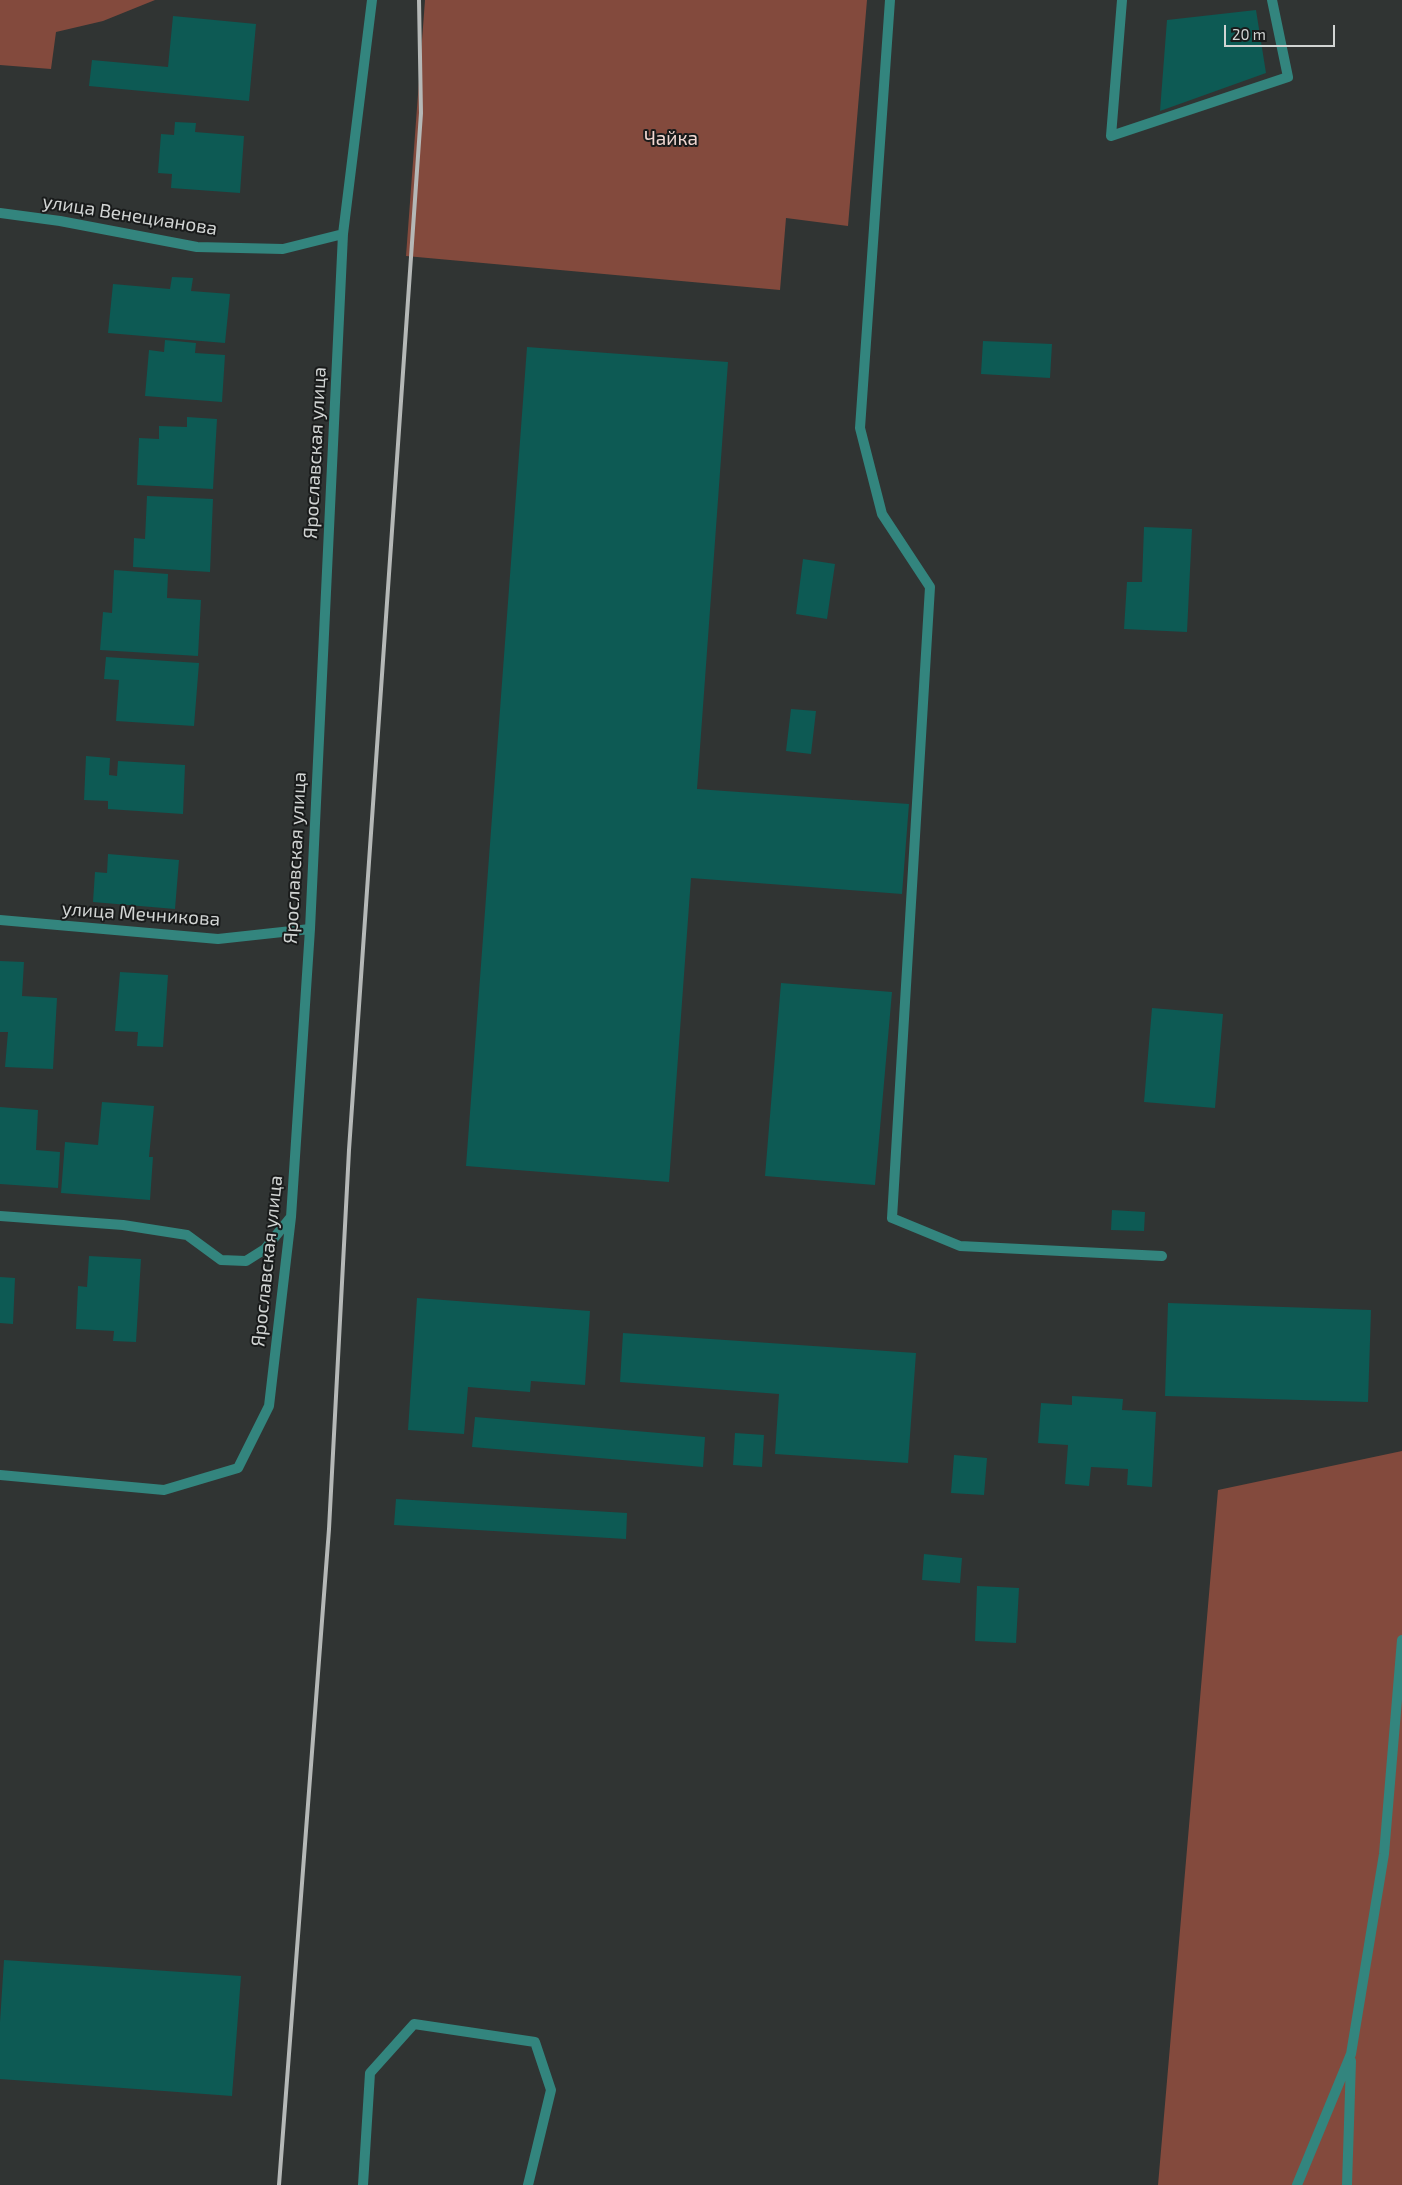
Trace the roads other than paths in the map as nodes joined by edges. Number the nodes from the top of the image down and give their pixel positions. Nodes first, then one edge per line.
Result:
1 (372, 0) edge
2 (890, 0) edge
3 (1122, 0) edge
4 (1272, 0) edge
5 (0, 213) edge
6 (343, 234) junction
7 (0, 920) edge
8 (310, 929) junction
9 (0, 1216) edge
10 (291, 1217) junction
11 (1162, 1256) dead end
12 (0, 1475) edge
13 (1402, 1640) edge
14 (1351, 2054) junction
15 (363, 2185) edge
16 (528, 2185) edge
17 (1297, 2185) edge
18 (1347, 2185) edge

1 - 6 street, Ярославская улица
2 - 11 street
3 - 4 street
5 - 6 street, улица Венецианова
6 - 8 street, Ярославская улица
7 - 8 street, улица Мечникова
8 - 10 street, Ярославская улица
9 - 10 street
10 - 12 street, Ярославская улица
13 - 14 street
14 - 17 street
14 - 18 street
15 - 16 street

